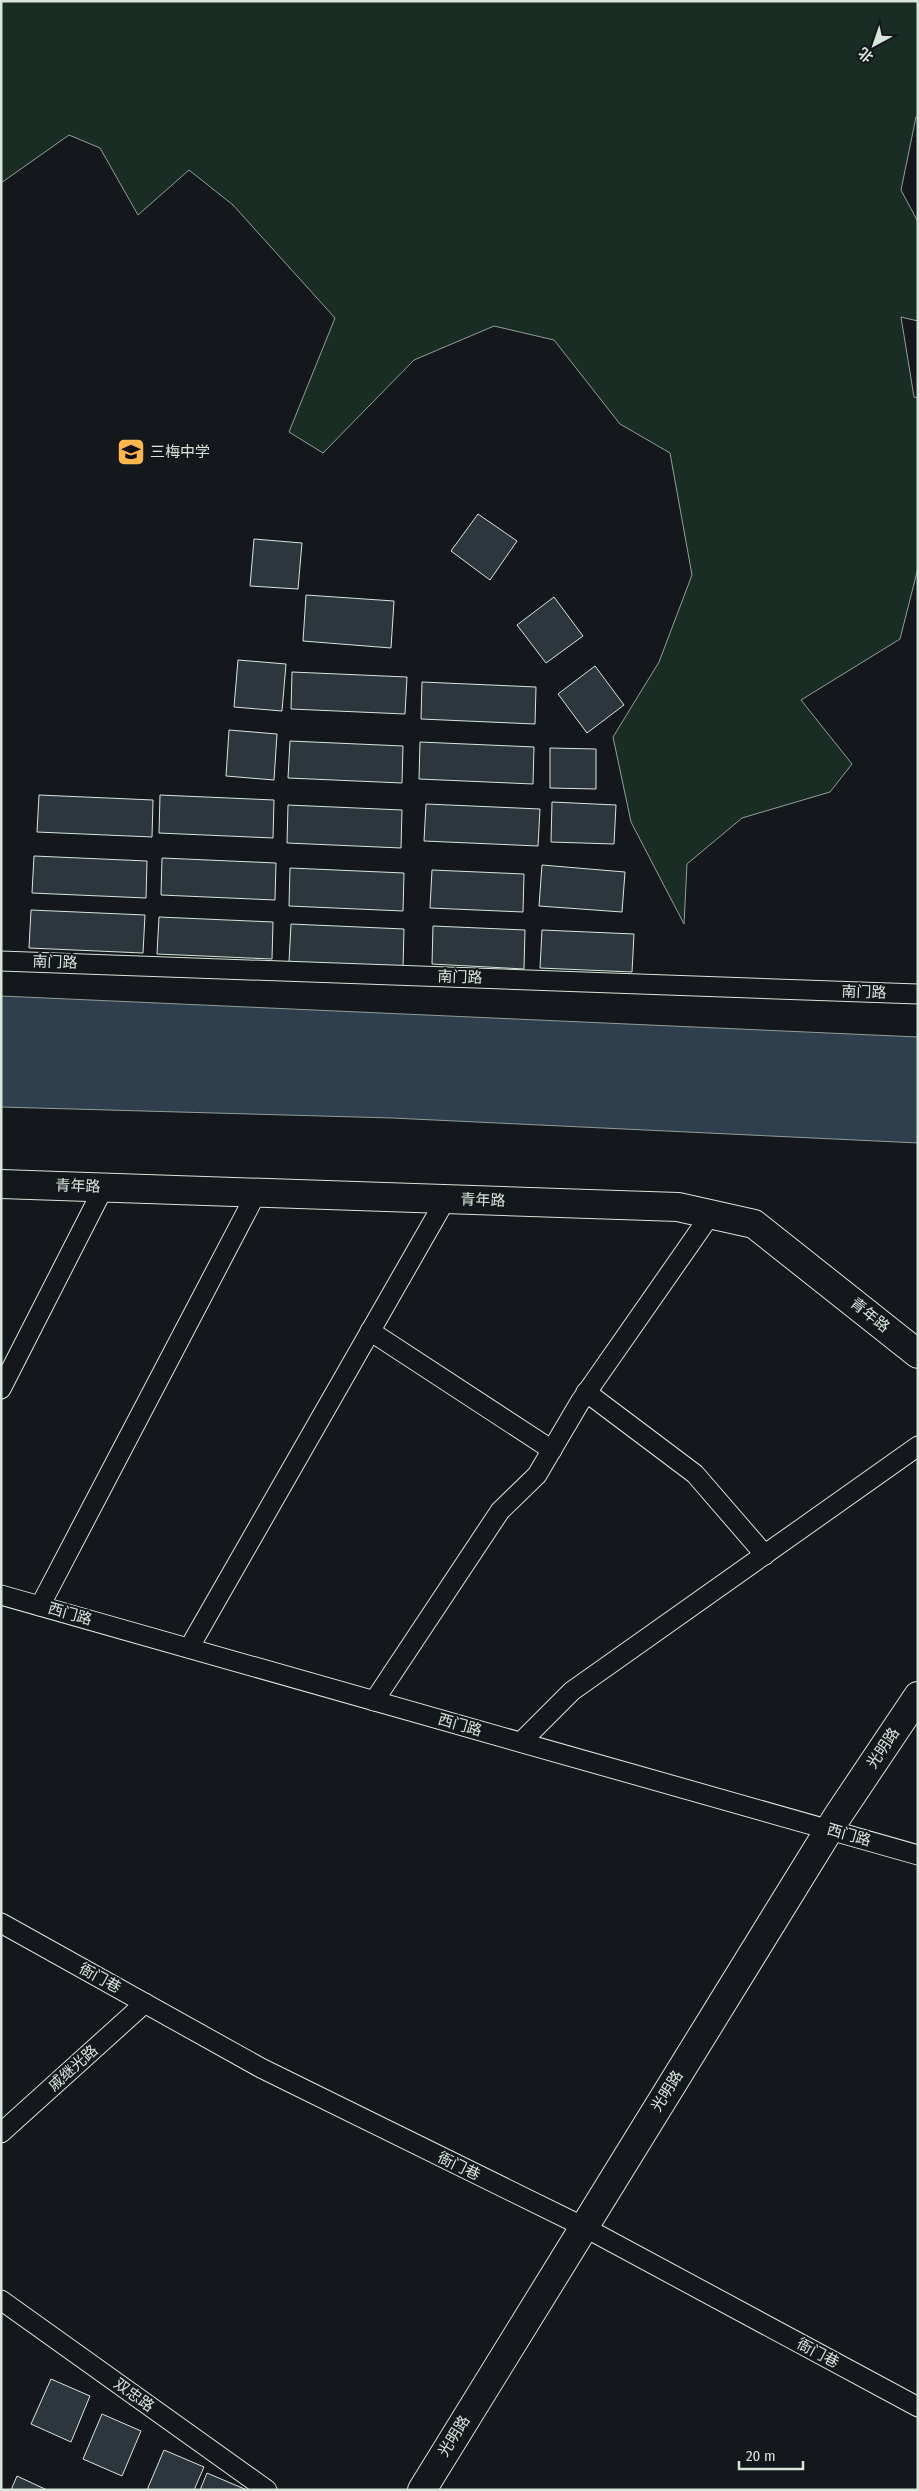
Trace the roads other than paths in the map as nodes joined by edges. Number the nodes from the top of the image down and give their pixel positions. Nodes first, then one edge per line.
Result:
1 (1, 960) edge
2 (918, 994) edge
3 (1, 1184) edge
4 (104, 1187) junction
5 (256, 1192) junction
6 (446, 1199) junction
7 (711, 1214) junction
8 (370, 1331) junction
9 (918, 1354) edge
10 (1, 1389) edge
11 (586, 1392) junction
12 (918, 1446) edge
13 (552, 1450) junction
14 (765, 1554) junction
15 (1, 1595) edge
16 (40, 1606) junction
17 (189, 1648) junction
18 (918, 1696) edge
19 (374, 1701) junction
20 (521, 1742) junction
21 (829, 1830) junction
22 (918, 1855) edge
23 (1, 1923) edge
24 (145, 2003) junction
25 (1, 2133) edge
26 (584, 2227) junction
27 (1, 2300) edge
28 (918, 2406) edge
29 (267, 2490) edge
30 (422, 2490) edge

1 - 2 street, 南门路
3 - 4 main road, 青年路
4 - 5 main road, 青年路
4 - 10 street
5 - 6 main road, 青年路
5 - 16 street
6 - 7 main road, 青年路
6 - 8 street
7 - 9 main road, 青年路
7 - 11 street
8 - 13 street
8 - 17 street
11 - 13 street
11 - 14 street
12 - 14 street
13 - 19 street
14 - 20 street
15 - 16 street, 西门路
16 - 17 street, 西门路
17 - 19 street, 西门路
18 - 21 main road, 光明路
19 - 20 street, 西门路
20 - 21 street, 西门路
21 - 22 street, 西门路
21 - 26 main road, 光明路
23 - 24 street, 衙门巷
24 - 25 street, 戚继光路
24 - 26 street, 衙门巷
26 - 28 street, 衙门巷
26 - 30 main road, 光明路
27 - 29 street, 双忠路

